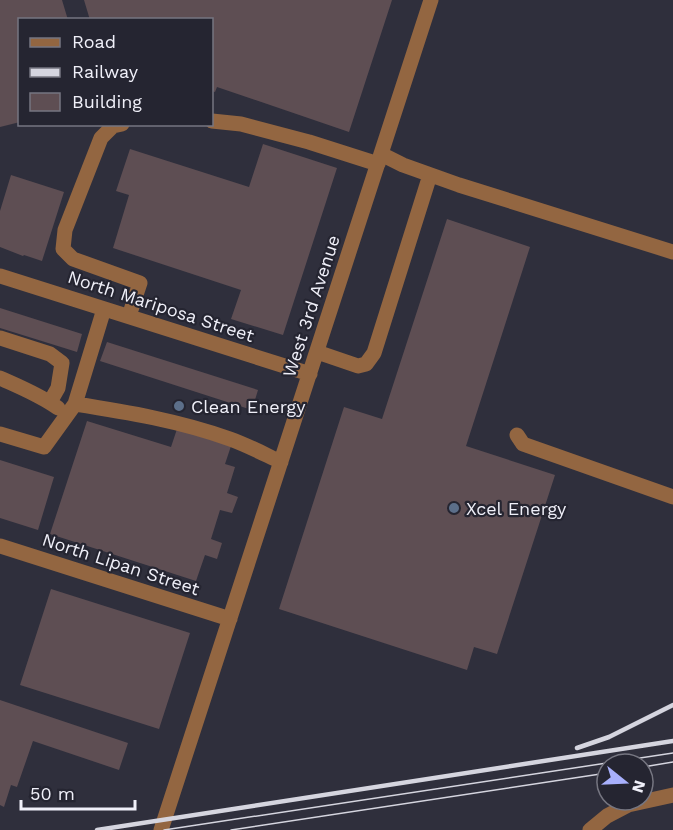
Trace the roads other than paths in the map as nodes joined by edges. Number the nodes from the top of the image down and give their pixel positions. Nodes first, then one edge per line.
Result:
1 (431, 0) edge
2 (213, 121) edge
3 (113, 126) edge
4 (380, 159) junction
5 (430, 175) junction
6 (673, 252) edge
7 (0, 276) edge
8 (104, 309) junction
9 (129, 316) junction
10 (0, 338) edge
11 (317, 352) junction
12 (310, 374) junction
13 (0, 378) edge
14 (50, 402) junction
15 (71, 409) junction
16 (0, 434) edge
17 (517, 435) dead end
18 (281, 462) junction
19 (673, 497) edge
20 (0, 546) edge
21 (230, 620) junction
22 (673, 795) edge
23 (161, 830) edge
24 (590, 830) edge

1 - 4 street, West 3rd Avenue
2 - 4 street
3 - 9 street
4 - 5 street
4 - 11 street, West 3rd Avenue
5 - 6 street
5 - 11 street
7 - 8 street, North Mariposa Street
8 - 9 street, North Mariposa Street
8 - 15 street
9 - 12 street, North Mariposa Street
10 - 14 street
11 - 12 street, West 3rd Avenue
12 - 18 street, West 3rd Avenue
13 - 14 street
14 - 15 street
15 - 16 street
15 - 18 street
17 - 19 street
18 - 21 street, West 3rd Avenue
20 - 21 street, North Lipan Street
21 - 23 street, West 3rd Avenue
22 - 24 street

